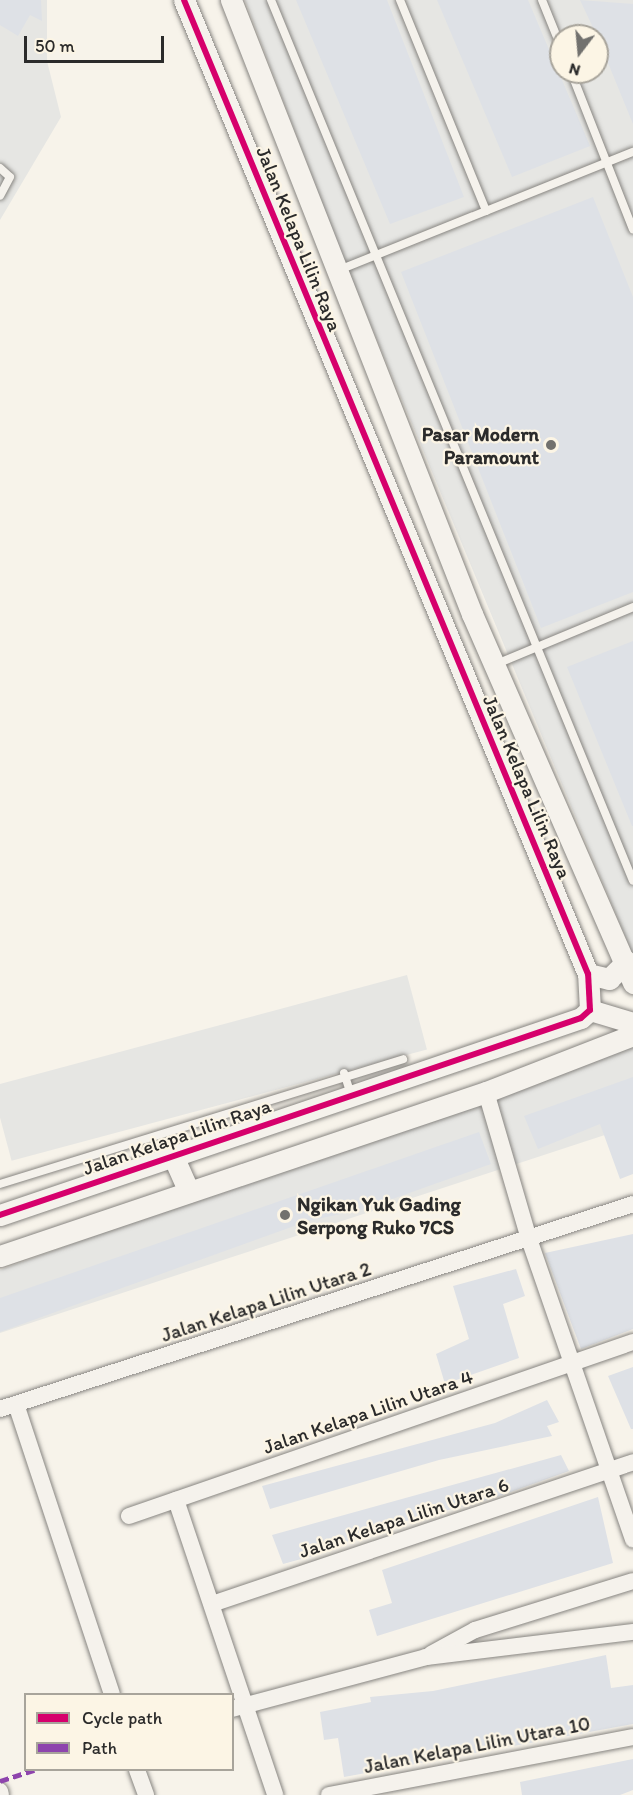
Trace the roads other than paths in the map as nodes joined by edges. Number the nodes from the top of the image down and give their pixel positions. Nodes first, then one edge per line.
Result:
1 (184, 0) edge
2 (231, 0) edge
3 (271, 0) edge
4 (400, 0) edge
5 (542, 0) edge
6 (552, 24) edge
7 (576, 84) edge
8 (633, 152) edge
9 (607, 162) junction
10 (0, 168) edge
11 (0, 196) edge
12 (486, 211) junction
13 (633, 229) edge
14 (377, 255) junction
15 (339, 270) junction
16 (633, 607) edge
17 (535, 648) junction
18 (494, 665) junction
19 (633, 881) edge
20 (627, 961) junction
21 (588, 974) junction
22 (633, 983) edge
23 (590, 1010) junction
24 (633, 1023) edge
25 (633, 1035) edge
26 (403, 1059) dead end
27 (344, 1073) junction
28 (486, 1092) junction
29 (351, 1095) junction
30 (173, 1156) junction
31 (0, 1184) edge
32 (189, 1192) junction
33 (633, 1204) edge
34 (0, 1215) edge
35 (529, 1239) junction
36 (0, 1256) edge
37 (633, 1342) edge
38 (574, 1364) junction
39 (8, 1407) edge
40 (633, 1462) edge
41 (610, 1471) junction
42 (176, 1500) junction
43 (129, 1516) dead end
44 (633, 1540) edge
45 (633, 1581) edge
46 (212, 1604) junction
47 (633, 1632) edge
48 (426, 1657) junction
49 (110, 1693) edge
50 (238, 1707) edge
51 (633, 1737) edge
52 (137, 1771) edge
53 (146, 1795) edge
54 (275, 1795) edge
55 (329, 1795) edge

1 - 21 street, Jalan Kelapa Lilin Raya
2 - 15 street, Jalan Kelapa Lilin Raya
3 - 14 lane
4 - 12 lane
5 - 6 lane
7 - 9 lane
8 - 9 lane
9 - 12 lane
9 - 13 lane
10 - 11 lane
12 - 14 lane
14 - 15 lane
14 - 17 lane
15 - 18 street, Jalan Kelapa Lilin Raya
16 - 17 lane
17 - 18 lane
17 - 19 lane
18 - 20 street, Jalan Kelapa Lilin Raya
20 - 21 street
20 - 22 street, Jalan Kelapa Lilin Raya
21 - 23 street, Jalan Kelapa Lilin Raya
23 - 24 street
23 - 29 street, Jalan Kelapa Lilin Raya
25 - 28 street
26 - 27 lane
27 - 29 lane
27 - 31 lane
28 - 32 street
28 - 35 street
29 - 30 street, Jalan Kelapa Lilin Raya
30 - 32 street
30 - 34 street, Jalan Kelapa Lilin Raya
32 - 36 street
33 - 35 street, Jalan Kelapa Lilin Utara 2
35 - 38 street
35 - 39 street, Jalan Kelapa Lilin Utara 2
37 - 38 street, Jalan Kelapa Lilin Utara 4
38 - 41 street
38 - 42 street, Jalan Kelapa Lilin Utara 4
39 - 49 street, Jalan Kelapa Lilin Utara 2
40 - 41 street, Jalan Kelapa Lilin Utara 6
41 - 44 street
41 - 46 street, Jalan Kelapa Lilin Utara 6
42 - 43 street, Jalan Kelapa Lilin Utara 4
42 - 46 street
45 - 48 street
46 - 50 street
47 - 48 street
48 - 50 street
50 - 54 street
51 - 55 street, Jalan Kelapa Lilin Utara 10
52 - 53 street

